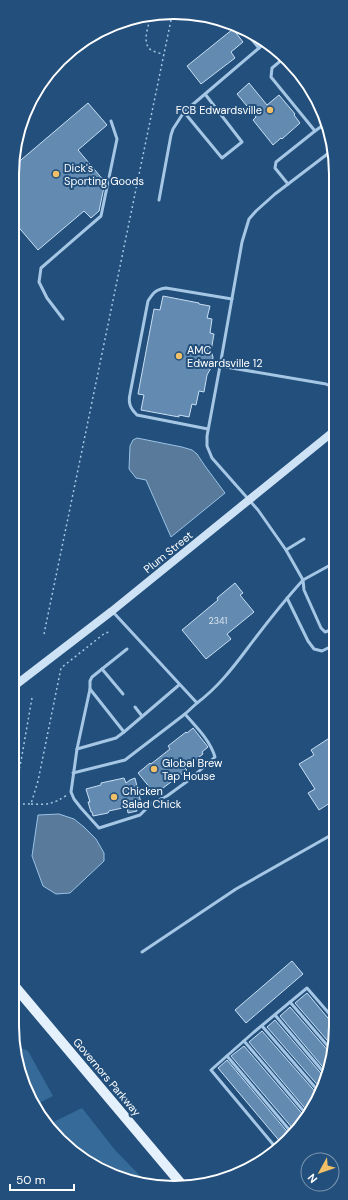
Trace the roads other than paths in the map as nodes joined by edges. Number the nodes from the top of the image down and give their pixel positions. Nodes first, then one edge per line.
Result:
1 (253, 41) edge
2 (261, 46) edge
3 (259, 48) junction
4 (280, 61) edge
5 (205, 94) junction
6 (184, 112) junction
7 (111, 121) dead end
8 (322, 126) edge
9 (315, 131) junction
10 (328, 154) edge
11 (288, 184) junction
12 (159, 200) dead end
13 (232, 299) junction
14 (63, 319) dead end
15 (220, 366) junction
16 (329, 386) edge
17 (208, 429) junction
18 (329, 435) edge
19 (249, 500) junction
20 (304, 539) dead end
21 (286, 550) junction
22 (329, 566) edge
23 (303, 580) junction
24 (287, 598) junction
25 (112, 611) junction
26 (329, 630) edge
27 (329, 648) edge
28 (127, 649) dead end
29 (102, 669) junction
30 (19, 682) edge
31 (179, 684) junction
32 (90, 689) junction
33 (123, 694) dead end
34 (197, 703) junction
35 (135, 707) dead end
36 (185, 714) junction
37 (142, 716) junction
38 (124, 732) junction
39 (77, 749) junction
40 (73, 773) junction
41 (329, 836) edge
42 (142, 952) dead end
43 (19, 991) edge
44 (290, 1002) junction
45 (329, 1013) edge
46 (275, 1015) junction
47 (262, 1026) junction
48 (244, 1041) junction
49 (328, 1046) edge
50 (227, 1056) junction
51 (323, 1071) edge
52 (316, 1088) edge
53 (304, 1111) edge
54 (289, 1130) edge
55 (274, 1144) edge
56 (179, 1181) edge

1 - 3 lane
2 - 3 lane
3 - 5 lane
4 - 9 lane
5 - 6 lane
5 - 6 lane
6 - 12 lane
7 - 14 lane
8 - 9 lane
9 - 11 lane
10 - 11 lane
11 - 13 lane
13 - 15 lane
13 - 17 lane
15 - 16 lane
15 - 17 lane
17 - 19 lane
18 - 19 main road, Plum Street
19 - 21 lane
19 - 25 main road, Plum Street
20 - 21 lane
21 - 23 lane
22 - 23 lane
23 - 24 lane
23 - 26 lane
24 - 27 lane
24 - 34 lane
25 - 30 main road, Plum Street
25 - 31 lane
28 - 29 lane
29 - 32 lane
29 - 33 lane
31 - 34 lane
31 - 37 lane
32 - 38 lane
32 - 39 lane
34 - 36 lane
35 - 37 lane
36 - 40 lane
36 - 40 lane
37 - 38 lane
38 - 39 lane
39 - 40 lane
41 - 42 lane
43 - 56 main road, Governors Parkway
44 - 45 lane
44 - 46 lane
44 - 49 lane
46 - 47 lane
46 - 51 lane
47 - 48 lane
47 - 52 lane
48 - 50 lane
48 - 53 lane
50 - 54 lane
50 - 55 lane

